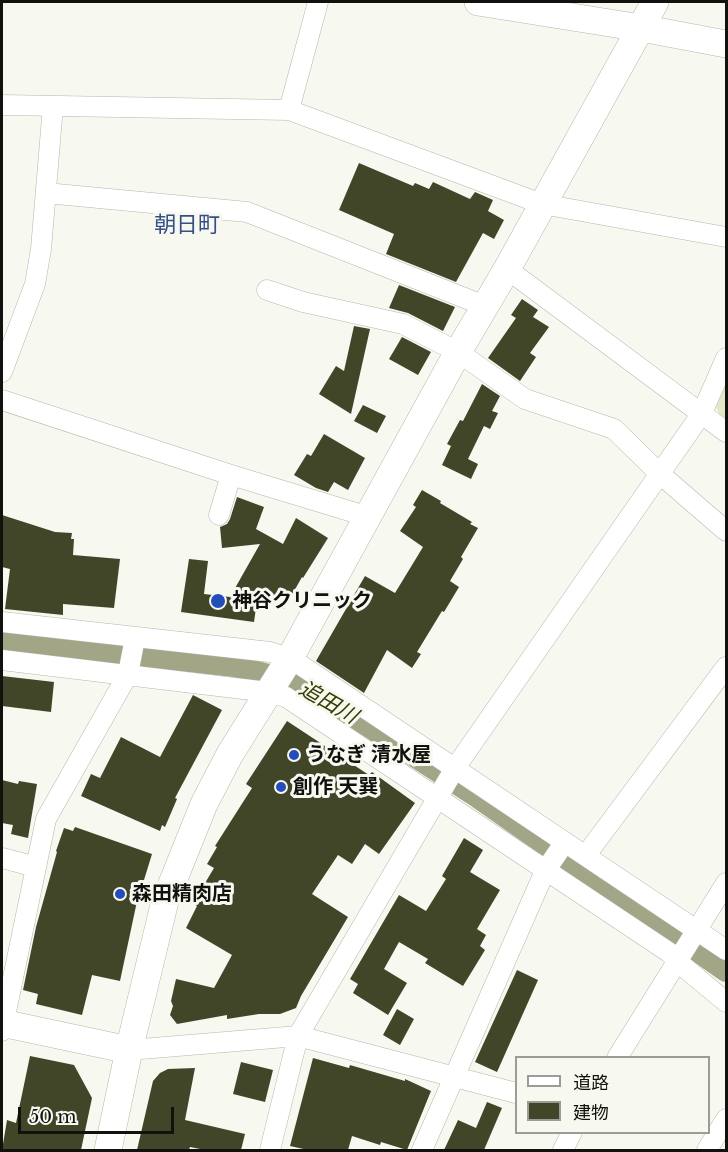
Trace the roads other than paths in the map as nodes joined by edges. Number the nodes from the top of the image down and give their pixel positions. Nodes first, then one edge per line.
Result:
1 (318, 2) edge
2 (478, 2) edge
3 (655, 2) edge
4 (640, 28) junction
5 (726, 44) edge
6 (2, 105) edge
7 (52, 106) junction
8 (290, 110) junction
9 (46, 192) junction
10 (542, 204) junction
11 (726, 237) edge
12 (507, 269) junction
13 (267, 290) dead end
14 (485, 306) junction
15 (458, 352) junction
16 (726, 358) edge
17 (2, 372) edge
18 (2, 400) edge
19 (702, 413) junction
20 (726, 432) edge
21 (660, 474) junction
22 (231, 475) junction
23 (219, 515) dead end
24 (369, 517) junction
25 (726, 531) edge
26 (2, 622) edge
27 (135, 638) junction
28 (290, 658) junction
29 (2, 660) edge
30 (726, 667) edge
31 (128, 674) junction
32 (268, 692) junction
33 (455, 768) junction
34 (438, 799) junction
35 (565, 842) junction
36 (586, 855) junction
37 (2, 858) edge
38 (36, 867) junction
39 (545, 871) junction
40 (726, 883) edge
41 (698, 930) junction
42 (726, 950) edge
43 (678, 962) junction
44 (726, 1002) edge
45 (2, 1026) edge
46 (298, 1036) junction
47 (129, 1050) junction
48 (618, 1056) edge
49 (455, 1076) junction
50 (515, 1093) edge
51 (726, 1119) edge
52 (571, 1134) edge
53 (108, 1150) edge
54 (270, 1150) edge
55 (422, 1150) edge
56 (563, 1150) edge
57 (707, 1150) edge

1 - 8 street
2 - 4 street
3 - 4 street
4 - 5 street
4 - 10 street
6 - 7 street
7 - 8 street
7 - 9 street
8 - 10 street
9 - 14 street
9 - 17 street
10 - 11 street
10 - 12 street
12 - 14 street
12 - 19 street
13 - 15 street
14 - 15 street
15 - 21 street
15 - 24 street
16 - 19 street
18 - 22 street
19 - 20 street
19 - 21 street
21 - 25 street
21 - 33 street
22 - 23 street
22 - 24 street
24 - 28 street
26 - 27 street
27 - 28 street
27 - 31 street
28 - 32 street
28 - 33 street
29 - 31 street
30 - 36 street
31 - 32 street
31 - 38 street
32 - 34 street
32 - 47 street
33 - 34 street
33 - 35 street
34 - 39 street
34 - 46 street
35 - 36 street
35 - 39 street
36 - 41 street
37 - 38 street
38 - 45 street
39 - 43 street
39 - 49 street
40 - 41 street
41 - 42 street
41 - 43 street
43 - 44 street
43 - 48 street
45 - 47 street
46 - 47 street
46 - 49 street
46 - 54 street
47 - 53 street
49 - 50 street
49 - 55 street
51 - 57 street
52 - 56 street

